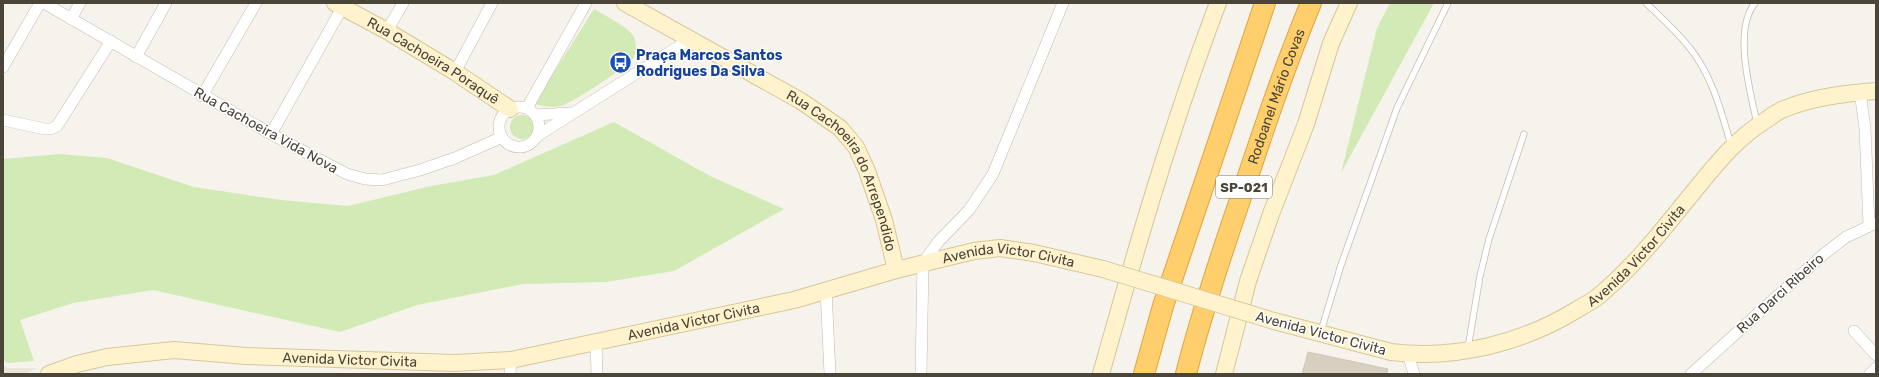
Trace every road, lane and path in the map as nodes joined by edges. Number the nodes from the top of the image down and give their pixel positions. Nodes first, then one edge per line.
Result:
1 (40, 3) edge
2 (44, 3) edge
3 (80, 3) edge
4 (166, 3) edge
5 (256, 3) edge
6 (403, 3) edge
7 (492, 3) edge
8 (586, 3) edge
9 (625, 3) edge
10 (1063, 3) edge
11 (1218, 3) edge
12 (1265, 3) edge
13 (1311, 3) edge
14 (1349, 3) edge
15 (1448, 3) edge
16 (1646, 3) edge
17 (1755, 3) edge
18 (339, 5) edge
19 (71, 19) junction
20 (387, 31) junction
21 (688, 40) junction
22 (111, 41) junction
23 (136, 57) junction
24 (3, 68) edge
25 (455, 72) junction
26 (1876, 91) edge
27 (1860, 92) junction
28 (202, 96) junction
29 (510, 109) junction
30 (531, 112) junction
31 (570, 113) junction
32 (3, 120) edge
33 (1758, 125) junction
34 (271, 134) junction
35 (1524, 134) dead end
36 (537, 136) junction
37 (502, 137) junction
38 (1731, 146) junction
39 (1872, 224) edge
40 (923, 263) junction
41 (896, 270) junction
42 (826, 290) junction
43 (1854, 331) dead end
44 (1321, 334) junction
45 (596, 342) junction
46 (1468, 350) junction
47 (1408, 354) junction
48 (1876, 355) edge
49 (511, 367) edge
50 (1876, 368) edge
51 (49, 374) edge
52 (597, 374) edge
53 (830, 374) edge
54 (921, 374) edge
55 (1101, 374) edge
56 (1144, 374) edge
57 (1186, 374) edge
58 (1224, 374) edge
59 (1414, 374) edge
60 (1691, 374) edge
61 (1870, 374) edge

1 - 24 street
2 - 19 street, Rua Cachoeira Vida Nova
3 - 19 street
4 - 23 street
5 - 28 street
6 - 20 street
7 - 25 street
8 - 30 street
9 - 21 main road, Rua Cachoeira do Arrependido
10 - 40 street
11 - 55 main road
12 - 56 highway, SP-021
13 - 57 highway, Rodoanel Mário Covas / SP-021
14 - 58 main road
15 - 44 lane
16 - 38 lane
17 - 33 lane
18 - 20 main road, Rua Cachoeira Poraquê
18 - 34 street
19 - 22 street, Rua Cachoeira Vida Nova
20 - 25 main road, Rua Cachoeira Poraquê
21 - 31 street
21 - 41 main road, Rua Cachoeira do Arrependido
22 - 23 street, Rua Cachoeira Vida Nova
22 - 32 street
23 - 28 street, Rua Cachoeira Vida Nova
25 - 29 main road, Rua Cachoeira Poraquê
26 - 27 main road, Avenida Victor Civita
27 - 33 main road, Avenida Victor Civita
27 - 39 street
28 - 34 street, Rua Cachoeira Vida Nova
29 - 30 street
29 - 37 street
30 - 31 street
30 - 36 street
31 - 36 street
33 - 38 main road, Avenida Victor Civita
34 - 37 street, Rua Cachoeira Vida Nova
35 - 46 lane
36 - 37 street
38 - 46 main road, Avenida Victor Civita
39 - 60 street, Rua Darci Ribeiro
40 - 41 main road, Avenida Victor Civita
40 - 44 main road, Avenida Victor Civita, bridge
40 - 54 street
41 - 42 main road, Avenida Victor Civita
42 - 45 main road, Avenida Victor Civita
42 - 53 street
43 - 48 street
44 - 47 main road, Avenida Victor Civita
45 - 49 main road, Avenida Victor Civita
45 - 52 street
46 - 47 main road, Avenida Victor Civita
47 - 59 street
49 - 51 main road, Avenida Victor Civita
50 - 61 street

